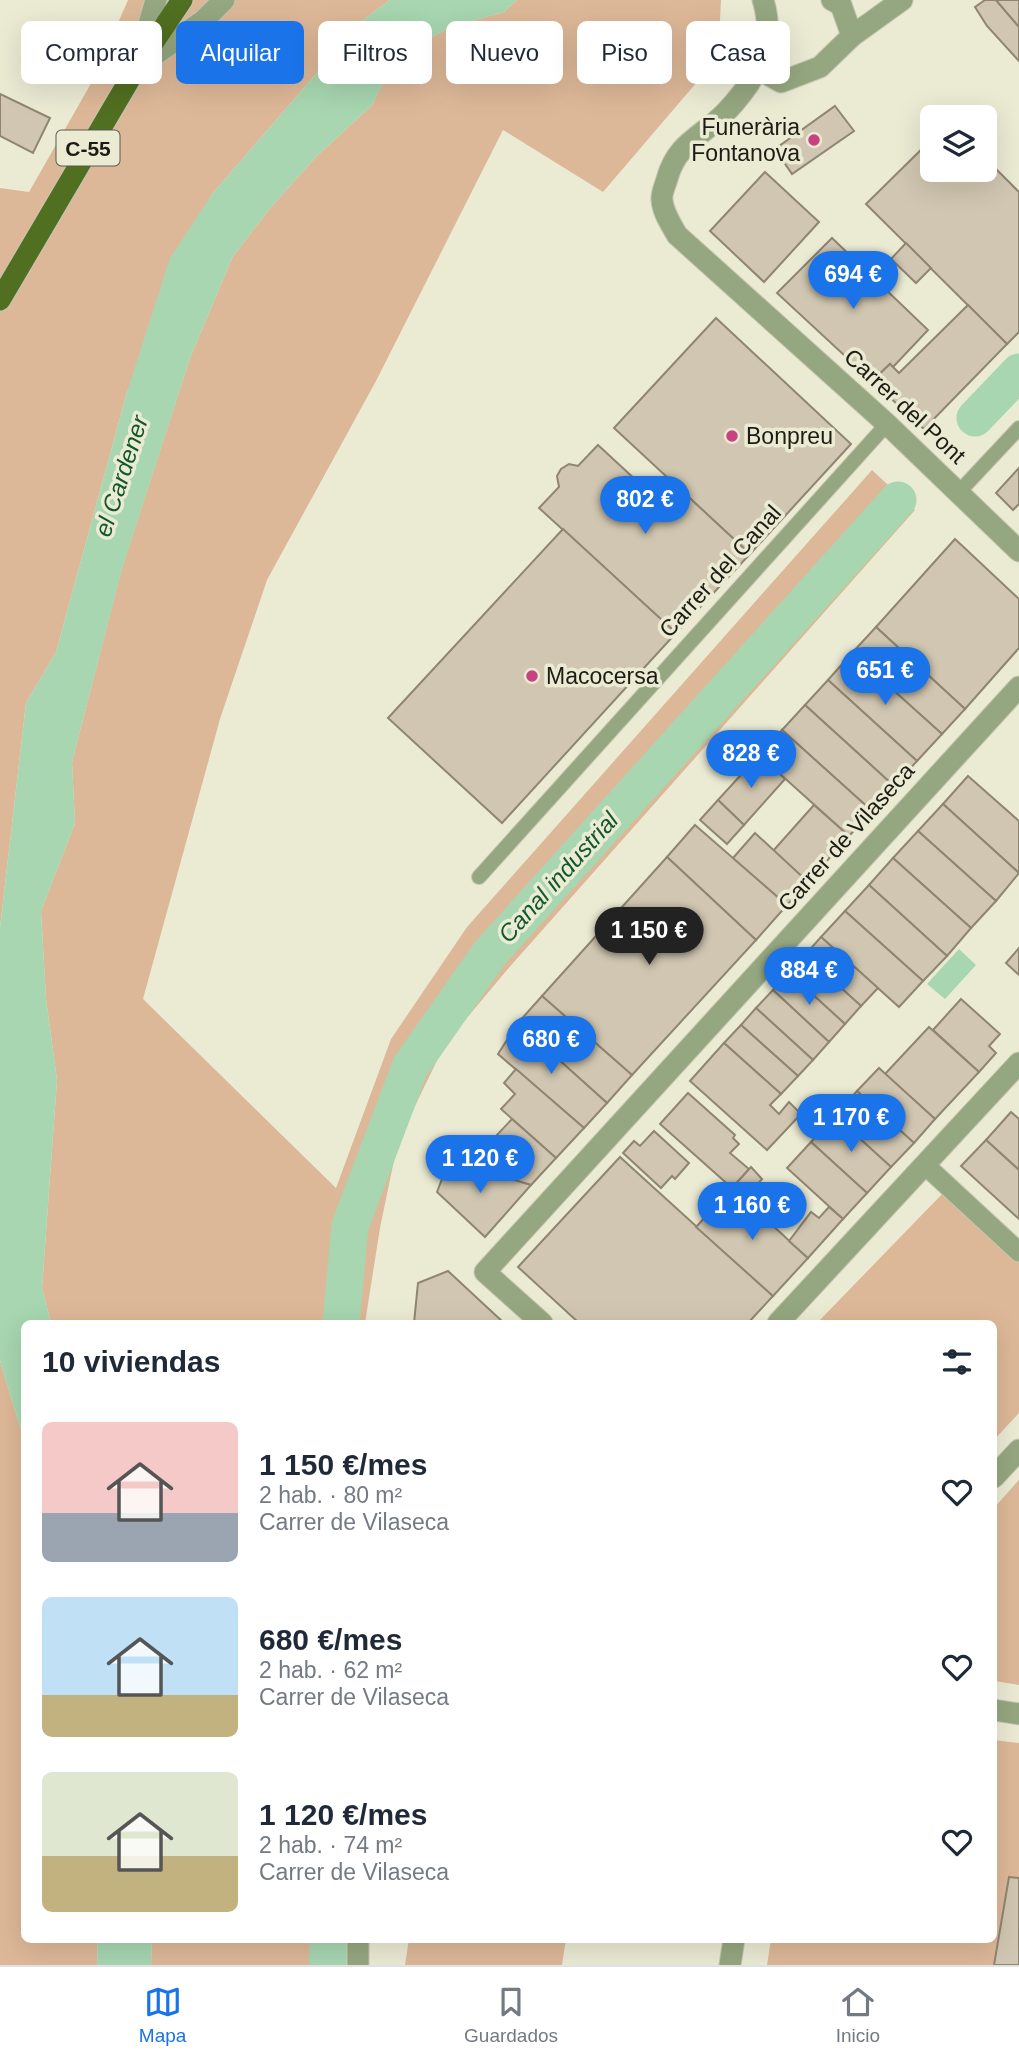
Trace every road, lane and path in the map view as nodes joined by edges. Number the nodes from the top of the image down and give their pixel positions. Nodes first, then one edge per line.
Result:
1 (156, 0) edge
2 (182, 0) edge
3 (224, 0) edge
4 (832, 0) edge
5 (902, 0) edge
6 (769, 2) edge
7 (150, 21) edge
8 (768, 21) edge
9 (162, 30) edge
10 (852, 36) junction
11 (162, 49) edge
12 (790, 79) edge
13 (127, 84) edge
14 (749, 84) edge
15 (0, 300) edge
16 (887, 424) junction
17 (1019, 428) edge
18 (959, 492) junction
19 (1019, 551) edge
20 (1019, 687) edge
21 (479, 877) dead end
22 (1019, 1063) edge
23 (925, 1165) junction
24 (1019, 1252) edge
25 (539, 1320) edge
26 (781, 1320) edge
27 (1019, 1450) edge
28 (997, 1474) edge
29 (997, 1710) edge
30 (1019, 1714) edge
31 (358, 1943) edge
32 (733, 1943) edge
33 (358, 1965) edge
34 (730, 1965) edge

1 - 7 street
2 - 9 main road, C-55
3 - 11 street
4 - 10 street
5 - 10 street
6 - 8 street, Carrer del Pont
10 - 12 street
13 - 15 main road, C-55
14 - 16 street, Carrer del Pont
16 - 18 street, Carrer del Pont
16 - 21 lane, Carrer del Canal
17 - 18 lane
18 - 19 street, Carrer del Pont
20 - 25 street, Carrer de Vilaseca
22 - 23 street
23 - 24 street
23 - 26 street
27 - 28 street
29 - 30 street
31 - 33 street
32 - 34 street

